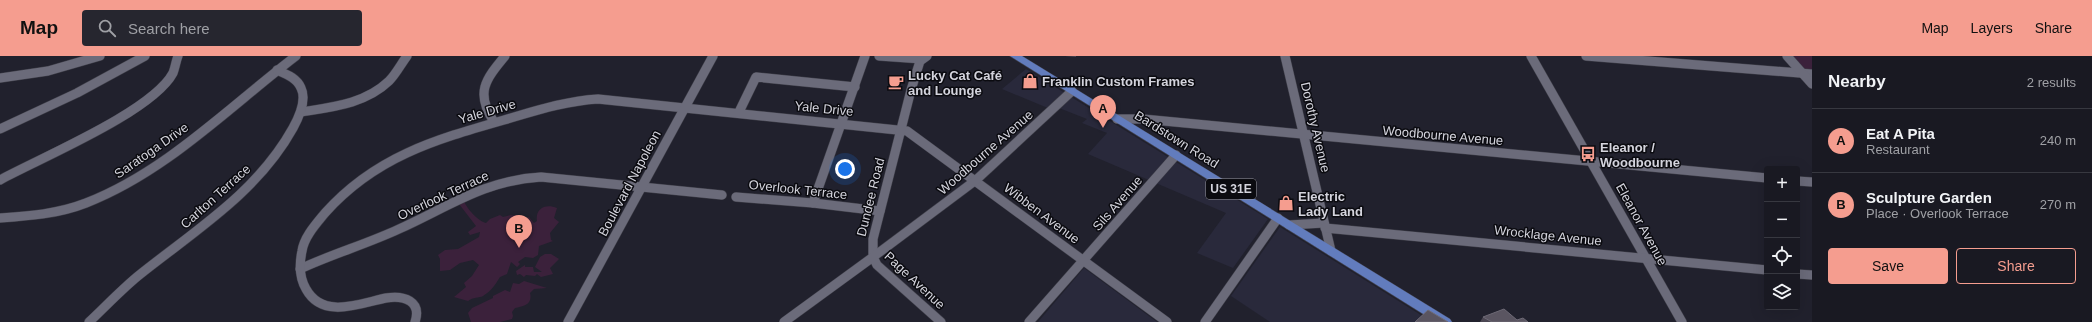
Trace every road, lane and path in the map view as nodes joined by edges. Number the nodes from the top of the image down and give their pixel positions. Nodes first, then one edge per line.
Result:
1 (100, 56) edge
2 (145, 56) edge
3 (178, 56) edge
4 (296, 56) edge
5 (407, 56) edge
6 (505, 56) edge
7 (713, 56) edge
8 (865, 56) edge
9 (879, 56) edge
10 (1015, 56) edge
11 (1286, 56) edge
12 (1532, 56) edge
13 (1586, 56) edge
14 (1787, 56) edge
15 (924, 58) edge
16 (277, 70) junction
17 (1803, 74) junction
18 (1812, 74) edge
19 (0, 78) edge
20 (1812, 84) edge
21 (855, 87) junction
22 (1072, 91) junction
23 (685, 107) junction
24 (300, 112) junction
25 (739, 112) junction
26 (1117, 119) junction
27 (494, 122) junction
28 (843, 123) junction
29 (0, 128) edge
30 (901, 129) junction
31 (1305, 136) junction
32 (1176, 155) junction
33 (1592, 161) junction
34 (1764, 178) edge
35 (0, 180) edge
36 (976, 180) junction
37 (1800, 181) edge
38 (1812, 182) edge
39 (642, 187) junction
40 (722, 195) dead end
41 (736, 197) dead end
42 (813, 203) junction
43 (880, 211) junction
44 (0, 218) edge
45 (1278, 218) junction
46 (1290, 225) junction
47 (1325, 226) junction
48 (1331, 251) junction
49 (873, 257) junction
50 (1646, 258) junction
51 (1084, 260) junction
52 (300, 269) junction
53 (1764, 270) edge
54 (1800, 274) edge
55 (1812, 275) edge
56 (89, 322) edge
57 (415, 322) edge
58 (568, 322) edge
59 (784, 322) edge
60 (941, 322) edge
61 (1029, 322) edge
62 (1167, 322) edge
63 (1205, 322) edge
64 (1446, 322) edge
65 (1682, 322) edge

1 - 19 street
2 - 29 street
3 - 35 street
4 - 16 street, Saratoga Drive
5 - 24 street
6 - 27 street
7 - 23 street, Boulevard Napoleon
8 - 21 street
9 - 15 street
10 - 22 main road, Bardstown Road / US 31E
11 - 31 street, Dorothy Avenue
12 - 33 street, Eleanor Avenue
13 - 17 street
14 - 17 street
15 - 30 street, Dundee Road
16 - 24 street, Carlton Terrace
16 - 44 street, Saratoga Drive
17 - 18 street
17 - 20 street
21 - 25 street
21 - 28 street
22 - 26 main road, Bardstown Road / US 31E
22 - 36 street, Woodbourne Avenue
23 - 25 street, Yale Drive
23 - 27 street, Yale Drive
23 - 39 street, Boulevard Napoleon
24 - 56 street, Carlton Terrace
25 - 28 street, Yale Drive
26 - 31 street, Woodbourne Avenue
26 - 32 main road, Bardstown Road / US 31E
27 - 52 street, Yale Drive
28 - 30 street, Yale Drive
28 - 42 street
30 - 36 street, Wibben Avenue
30 - 43 street, Dundee Road
31 - 33 street, Woodbourne Avenue
31 - 47 street, Dorothy Avenue
32 - 45 main road, Bardstown Road / US 31E
32 - 51 street, Sils Avenue
33 - 34 street, Woodbourne Avenue
33 - 50 street, Eleanor Avenue
36 - 49 street, Woodbourne Avenue
36 - 51 street, Wibben Avenue
37 - 38 street
39 - 40 street, Overlook Terrace
39 - 52 street, Overlook Terrace
39 - 58 street, Boulevard Napoleon
41 - 42 street, Overlook Terrace
42 - 43 street, Overlook Terrace
43 - 49 street, Dundee Road
45 - 46 main road, Bardstown Road / US 31E
45 - 63 street
46 - 47 street, Wrocklage Avenue
46 - 48 main road, Bardstown Road / US 31E
47 - 48 street, Dorothy Avenue
47 - 50 street, Wrocklage Avenue
48 - 64 main road, Bardstown Road / US 31E
49 - 59 street, Dundee Road
49 - 60 street, Page Avenue
50 - 53 street, Wrocklage Avenue
50 - 65 street, Eleanor Avenue
51 - 61 street, Sils Avenue
51 - 62 street, Wibben Avenue
52 - 57 street, Yale Drive
54 - 55 street

